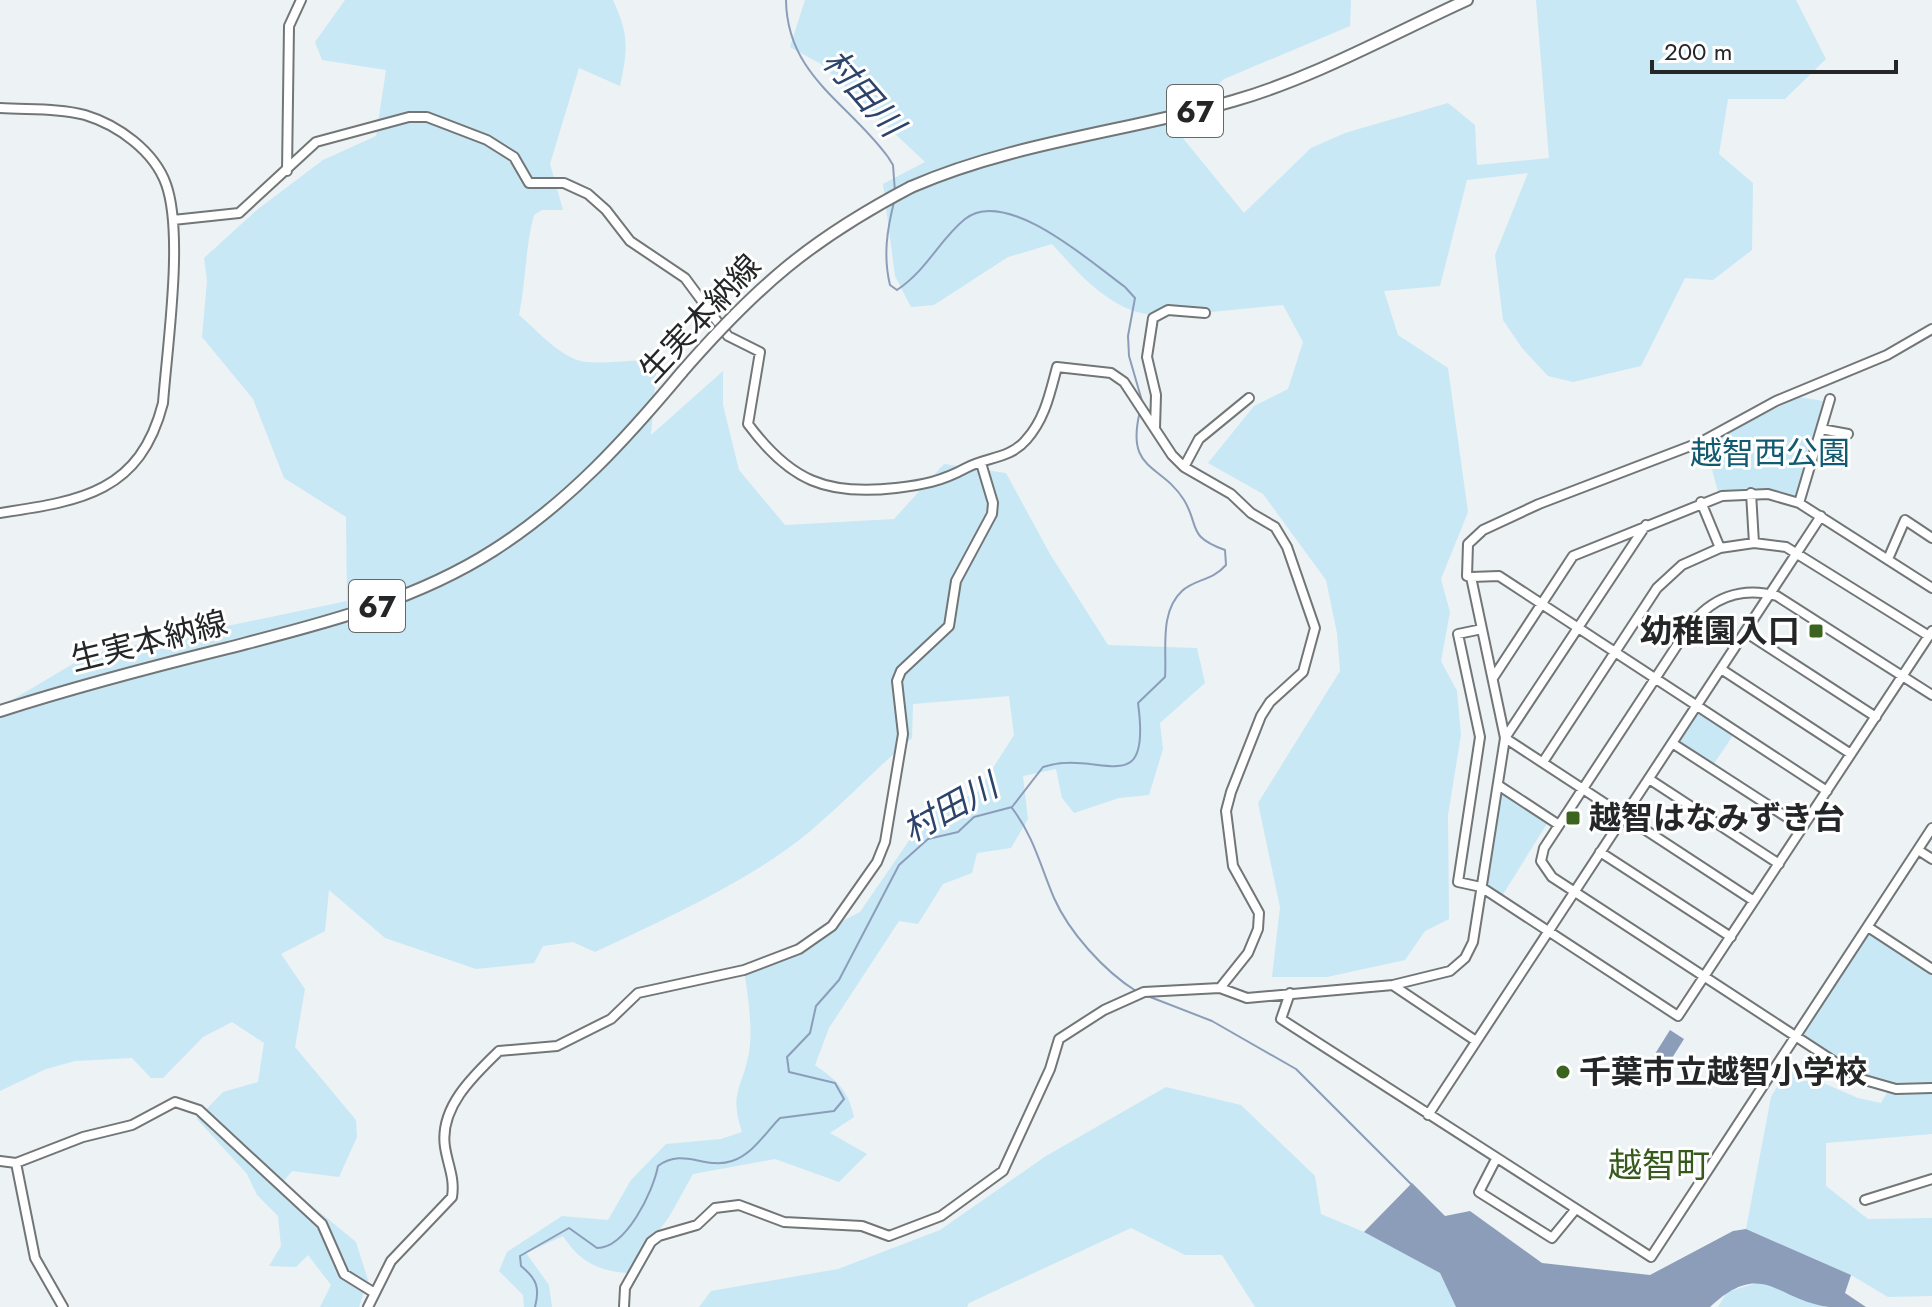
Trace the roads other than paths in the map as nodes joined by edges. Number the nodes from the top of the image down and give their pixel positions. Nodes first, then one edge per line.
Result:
1 (301, 0) edge
2 (1467, 0) edge
3 (0, 108) edge
4 (287, 171) junction
5 (173, 220) junction
6 (1205, 313) dead end
7 (1932, 329) edge
8 (1249, 398) dead end
9 (1830, 399) dead end
10 (1153, 426) junction
11 (1821, 429) junction
12 (1848, 434) dead end
13 (981, 463) junction
14 (1184, 467) junction
15 (1751, 493) junction
16 (1701, 502) junction
17 (1799, 503) junction
18 (0, 513) edge
19 (1821, 516) junction
20 (1646, 525) junction
21 (1932, 538) edge
22 (1754, 543) junction
23 (1720, 548) junction
24 (1797, 552) junction
25 (1888, 559) junction
26 (1471, 577) junction
27 (1932, 588) edge
28 (1770, 594) junction
29 (1541, 603) junction
30 (1578, 628) junction
31 (1482, 629) junction
32 (1745, 632) junction
33 (1930, 633) edge
34 (1615, 652) junction
35 (1721, 669) junction
36 (1903, 676) junction
37 (1655, 678) junction
38 (1493, 679) junction
39 (1932, 695) edge
40 (1697, 705) junction
41 (0, 711) edge
42 (1876, 717) junction
43 (1505, 738) junction
44 (1672, 743) junction
45 (1851, 754) junction
46 (1543, 762) junction
47 (1649, 779) junction
48 (1498, 785) junction
49 (1584, 788) junction
50 (1827, 791) junction
51 (1625, 815) junction
52 (1559, 825) junction
53 (1802, 827) junction
54 (1932, 828) edge
55 (1918, 850) junction
56 (1600, 852) junction
57 (1932, 859) edge
58 (1779, 864) junction
59 (1481, 887) junction
60 (1575, 892) junction
61 (1754, 901) junction
62 (1868, 927) junction
63 (1549, 931) junction
64 (1731, 937) junction
65 (1932, 969) edge
66 (1705, 977) junction
67 (1393, 985) junction
68 (1220, 988) junction
69 (1290, 993) junction
70 (1796, 1036) junction
71 (1476, 1041) junction
72 (1932, 1088) edge
73 (1428, 1115) junction
74 (1496, 1159) junction
75 (0, 1161) edge
76 (16, 1163) junction
77 (1932, 1179) edge
78 (1865, 1200) dead end
79 (1575, 1210) junction
80 (373, 1292) junction
81 (63, 1307) edge
82 (368, 1307) edge
83 (624, 1307) edge

1 - 4 street
2 - 41 main road, 生実本納線 / 67, bridge
3 - 5 street
4 - 5 street
4 - 13 street
5 - 18 street
6 - 10 street
7 - 26 street
8 - 14 street
9 - 11 street
10 - 13 street
10 - 14 street
11 - 12 street
11 - 17 street
13 - 80 street
14 - 68 street
15 - 16 street
15 - 17 street
15 - 22 street
16 - 20 street
16 - 23 street
17 - 19 street
19 - 24 street
19 - 25 street
20 - 29 street
20 - 30 street
21 - 25 street
22 - 23 street
22 - 24 street
23 - 34 street
24 - 28 street
24 - 33 street
25 - 27 street
26 - 29 street
26 - 31 street
28 - 32 street
28 - 36 street
28 - 37 street
29 - 30 street
29 - 38 street
30 - 34 street
30 - 43 street
31 - 38 street
31 - 59 street
32 - 35 street
32 - 42 street
33 - 36 street
34 - 37 street
34 - 46 street
35 - 40 street
35 - 45 street
36 - 39 street
36 - 42 street
37 - 40 street
37 - 49 street
38 - 43 street
40 - 44 street
40 - 50 street
42 - 45 street
43 - 46 street
43 - 48 street
44 - 47 street
44 - 53 street
45 - 50 street
46 - 49 street
47 - 51 street
47 - 58 street
48 - 52 street
48 - 59 street
49 - 51 street
49 - 52 street
50 - 53 street
51 - 56 street
51 - 61 street
52 - 60 street
53 - 58 street
54 - 55 street
55 - 57 street
55 - 62 street
56 - 60 street
56 - 64 street
58 - 61 street
59 - 63 street
59 - 67 street
60 - 63 street
60 - 66 street
61 - 64 street
62 - 65 street
62 - 70 street
63 - 66 street
63 - 71 street
64 - 66 street
66 - 70 street
67 - 69 street
67 - 71 street
68 - 69 street
68 - 83 street
69 - 73 street
70 - 72 street
70 - 79 street
71 - 73 street
73 - 74 street
74 - 79 street
74 - 79 street
75 - 76 street
76 - 80 street
76 - 81 street
77 - 78 street
80 - 82 street

